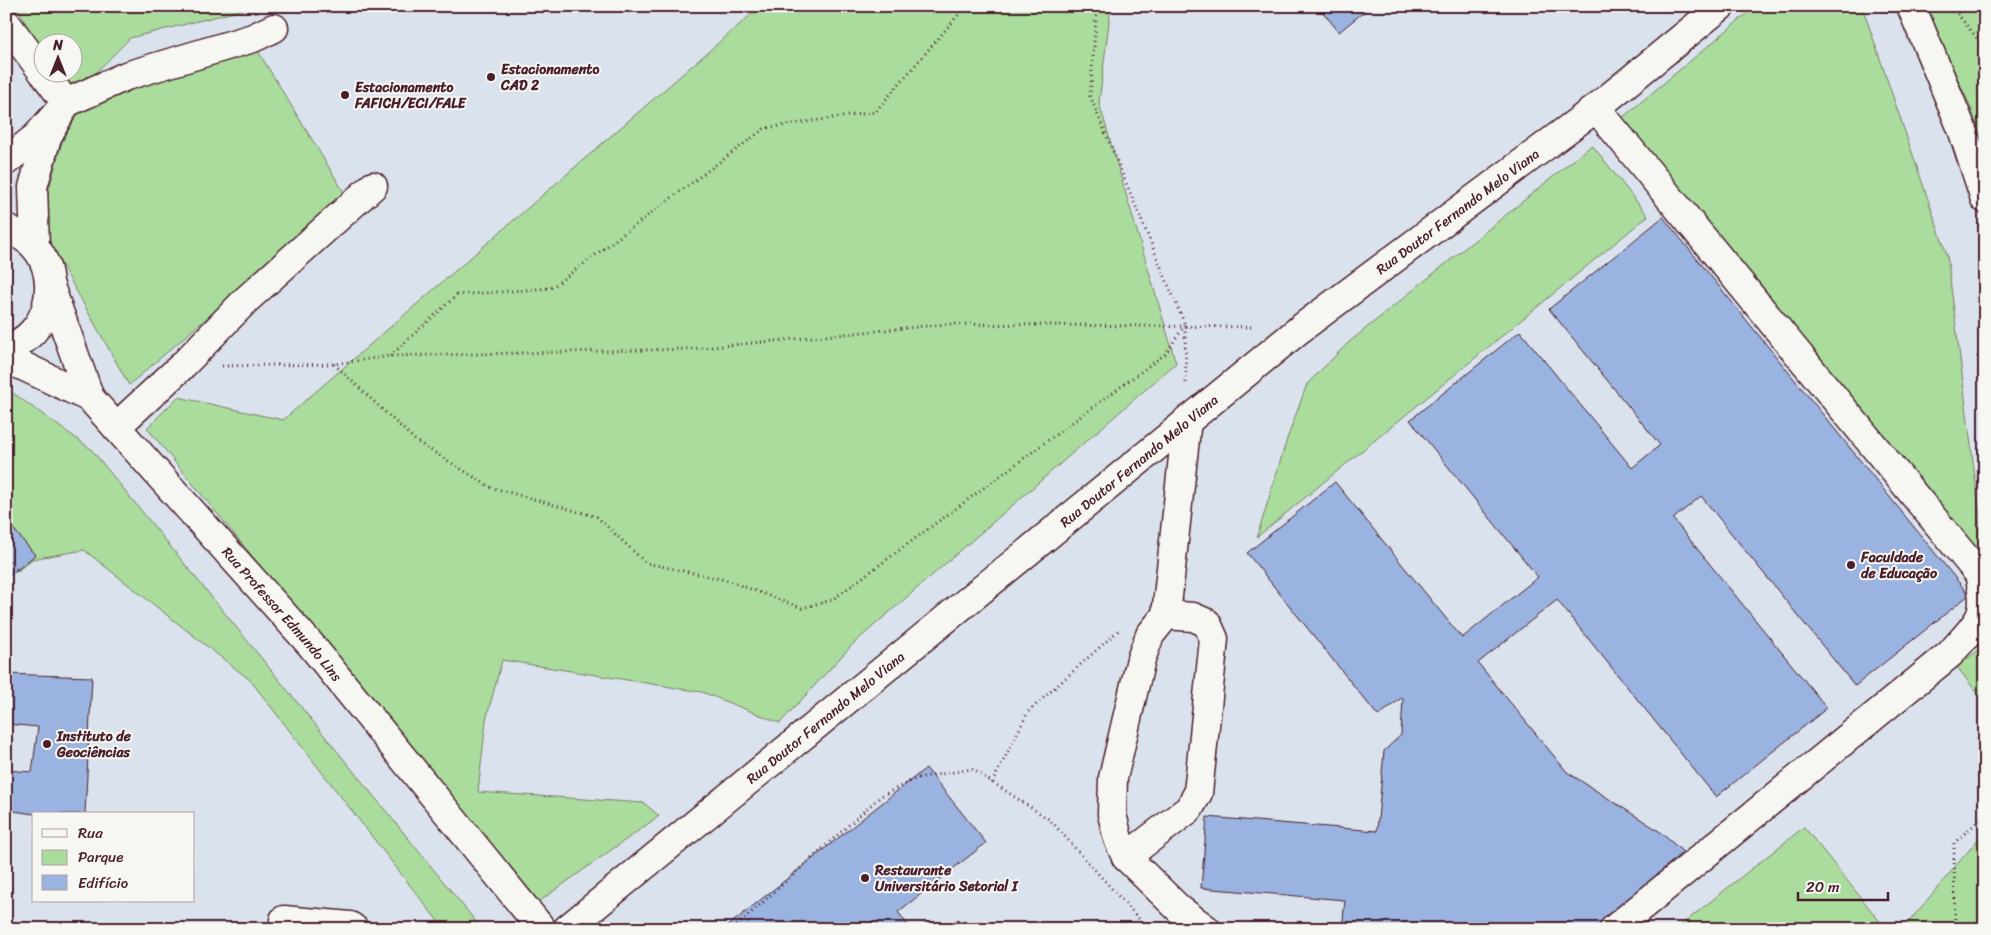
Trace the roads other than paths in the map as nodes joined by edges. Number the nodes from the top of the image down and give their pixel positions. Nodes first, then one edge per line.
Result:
1 (1721, 6) edge
2 (1911, 6) edge
3 (6, 23) edge
4 (274, 28) dead end
5 (32, 57) edge
6 (50, 82) edge
7 (66, 103) junction
8 (1596, 108) junction
9 (6, 161) edge
10 (373, 186) dead end
11 (1985, 199) edge
12 (6, 228) edge
13 (35, 247) junction
14 (50, 286) junction
15 (6, 348) edge
16 (6, 358) edge
17 (90, 398) junction
18 (1187, 420) junction
19 (116, 427) junction
20 (1166, 614) junction
21 (1983, 619) edge
22 (1126, 857) junction
23 (284, 920) dead end
24 (354, 929) edge
25 (542, 929) edge
26 (567, 929) edge
27 (1206, 929) edge
28 (1614, 929) edge

1 - 8 street, Rua Doutor Fernando Melo Viana
2 - 11 street
3 - 5 street
4 - 7 street
6 - 7 street
7 - 9 street
7 - 13 street
8 - 18 street, Rua Doutor Fernando Melo Viana
8 - 21 street
10 - 19 street
12 - 13 street
13 - 14 street, Rua Professor Edmundo Lins
14 - 15 street
14 - 17 street, Rua Professor Edmundo Lins
16 - 17 street
17 - 19 street, Rua Professor Edmundo Lins
18 - 20 street
18 - 26 street, Rua Doutor Fernando Melo Viana
19 - 25 street, Rua Professor Edmundo Lins
20 - 22 street
20 - 22 street
21 - 28 street
22 - 27 street
23 - 24 street

